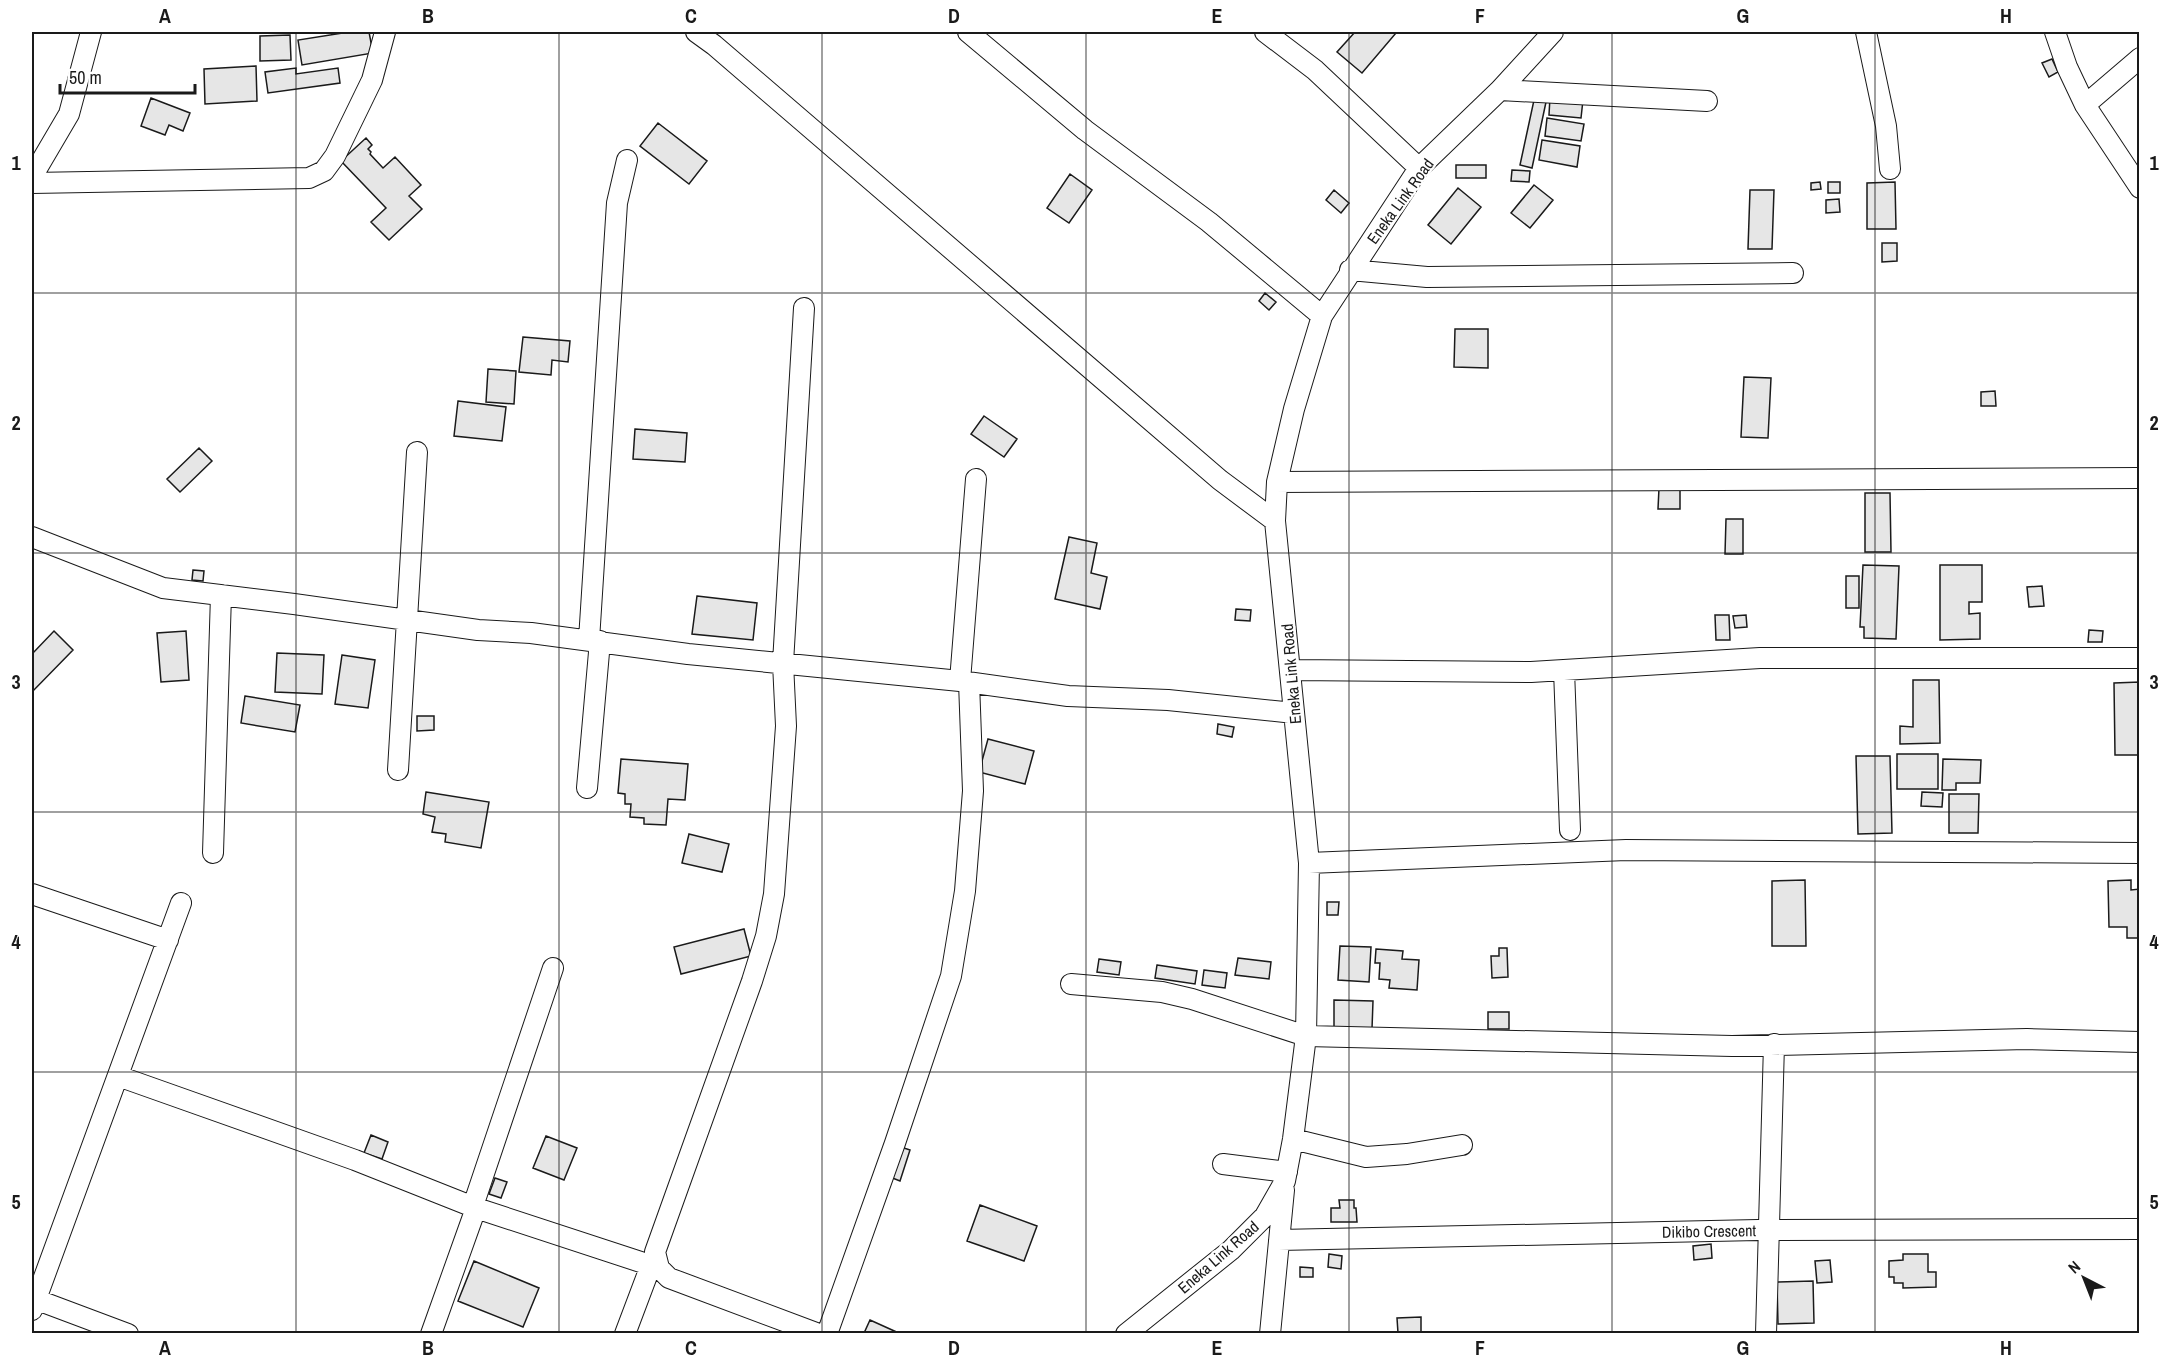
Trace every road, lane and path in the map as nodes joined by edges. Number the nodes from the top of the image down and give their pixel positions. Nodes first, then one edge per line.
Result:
1 (91, 32) edge
2 (385, 32) edge
3 (696, 32) edge
4 (968, 32) edge
5 (1265, 32) edge
6 (1552, 32) edge
7 (1866, 32) edge
8 (2055, 32) edge
9 (2139, 57) edge
10 (1500, 90) junction
11 (1707, 101) dead end
12 (2085, 105) junction
13 (627, 160) dead end
14 (1419, 168) junction
15 (1890, 169) dead end
16 (32, 177) edge
17 (32, 183) edge
18 (2139, 188) edge
19 (1350, 270) junction
20 (1793, 273) dead end
21 (804, 308) dead end
22 (1322, 316) junction
23 (417, 452) dead end
24 (2139, 478) edge
25 (976, 479) dead end
26 (1277, 482) junction
27 (1275, 521) junction
28 (32, 537) edge
29 (221, 595) junction
30 (407, 621) junction
31 (594, 641) junction
32 (2139, 658) edge
33 (783, 663) junction
34 (1291, 670) junction
35 (1564, 670) junction
36 (964, 682) junction
37 (1294, 712) junction
38 (398, 770) dead end
39 (587, 788) dead end
40 (1570, 830) dead end
41 (213, 853) dead end
42 (2139, 853) edge
43 (1309, 863) junction
44 (32, 894) edge
45 (181, 903) dead end
46 (168, 940) junction
47 (553, 968) dead end
48 (1071, 984) dead end
49 (1306, 1036) junction
50 (2139, 1042) edge
51 (1774, 1044) junction
52 (118, 1076) junction
53 (1293, 1139) junction
54 (1462, 1145) dead end
55 (1223, 1164) dead end
56 (1286, 1177) junction
57 (474, 1207) junction
58 (1769, 1230) junction
59 (2139, 1230) edge
60 (1279, 1240) junction
61 (655, 1266) junction
62 (33, 1303) edge
63 (129, 1334) edge
64 (432, 1334) edge
65 (625, 1334) edge
66 (819, 1334) edge
67 (827, 1334) edge
68 (1125, 1334) edge
69 (1270, 1334) edge
70 (1766, 1334) edge

1 - 16 street
2 - 17 street
3 - 27 street
4 - 22 street
5 - 14 street
6 - 10 street, Eneka Link Road
7 - 15 street
8 - 12 street
9 - 12 street
10 - 11 street
10 - 14 street, Eneka Link Road
12 - 18 street
13 - 31 street
14 - 19 street, Eneka Link Road
19 - 20 street
19 - 22 street, Eneka Link Road
21 - 33 street
22 - 26 street, Eneka Link Road
23 - 30 street
24 - 26 street
25 - 36 street
26 - 27 street, Eneka Link Road
27 - 34 street, Eneka Link Road
28 - 29 street
29 - 30 street
29 - 41 street
30 - 31 street
30 - 38 street
31 - 33 street
31 - 39 street
32 - 35 street
33 - 36 street
33 - 61 street
34 - 35 street
34 - 37 street, Eneka Link Road
35 - 40 street
36 - 37 street
36 - 67 street
37 - 43 street, Eneka Link Road
42 - 43 street
43 - 49 street, Eneka Link Road
44 - 46 street
45 - 46 street
46 - 52 street
47 - 57 street
48 - 49 street
49 - 51 street
49 - 53 street, Eneka Link Road
50 - 51 street
51 - 58 street
52 - 57 street
52 - 62 street
53 - 54 street
53 - 56 street, Eneka Link Road
55 - 56 street
56 - 60 street
56 - 68 street, Eneka Link Road
57 - 61 street
57 - 64 street
58 - 59 street, Dikibo Crescent
58 - 60 street, Dikibo Crescent
58 - 70 street
60 - 69 street
61 - 65 street
61 - 66 street
62 - 63 street

